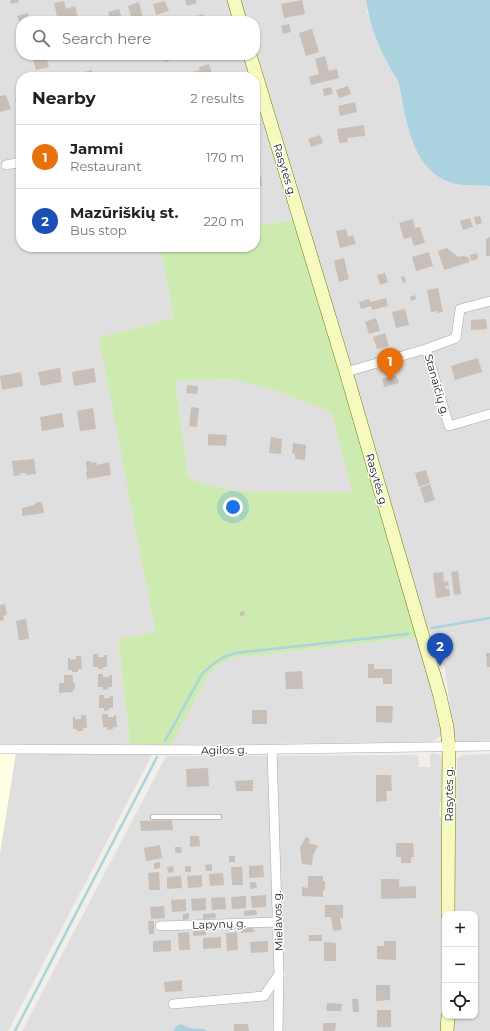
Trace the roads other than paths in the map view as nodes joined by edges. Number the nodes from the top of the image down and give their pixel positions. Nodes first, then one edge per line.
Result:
1 (234, 0) edge
2 (239, 16) edge
3 (251, 60) edge
4 (253, 72) edge
5 (260, 108) edge
6 (16, 163) edge
7 (6, 165) dead end
8 (490, 301) edge
9 (426, 349) junction
10 (346, 372) junction
11 (490, 414) edge
12 (490, 746) edge
13 (449, 748) junction
14 (0, 749) edge
15 (272, 750) junction
16 (153, 817) dead end
17 (219, 817) dead end
18 (448, 911) edge
19 (279, 922) junction
20 (160, 926) dead end
21 (280, 974) junction
22 (173, 1004) dead end
23 (448, 1019) edge
24 (278, 1031) edge
25 (447, 1031) edge

1 - 2 main road
3 - 4 main road, Rasytės g.
5 - 10 main road, Rasytės g.
6 - 7 street
8 - 9 street
9 - 10 street
9 - 11 street, Stanaičių g.
10 - 13 main road, Rasytės g.
12 - 13 street, Agilos g.
13 - 15 street, Agilos g.
13 - 18 main road, Rasytės g.
14 - 15 street, Agilos g.
15 - 19 street, Mielavos g.
16 - 17 lane
19 - 20 street, Lapynų g.
19 - 21 street, Mielavos g.
21 - 22 street
21 - 24 street, Mielavos g.
23 - 25 main road

